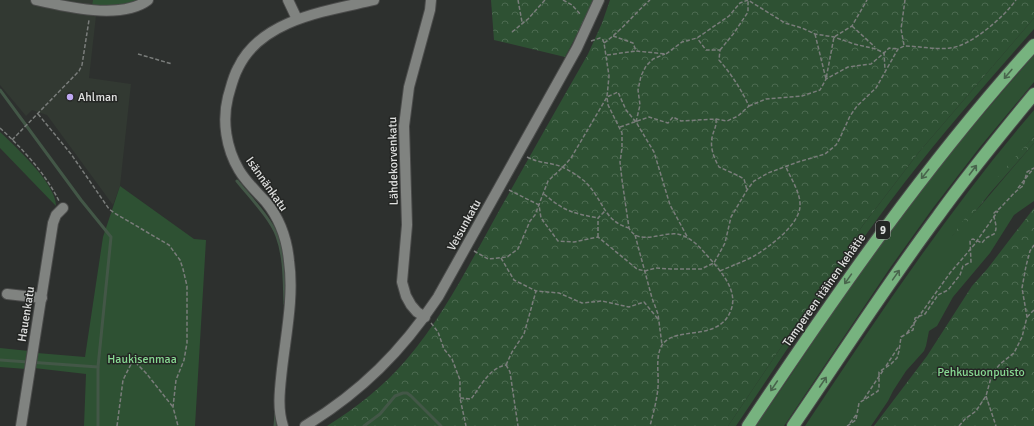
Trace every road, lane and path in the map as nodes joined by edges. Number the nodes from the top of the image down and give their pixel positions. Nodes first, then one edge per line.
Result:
1 (36, 0) edge
2 (148, 0) edge
3 (288, 0) edge
4 (374, 0) edge
5 (431, 0) edge
6 (518, 0) edge
7 (545, 0) edge
8 (563, 0) edge
9 (599, 0) edge
10 (650, 0) edge
11 (748, 0) edge
12 (867, 0) edge
13 (905, 0) edge
14 (1016, 0) edge
15 (90, 9) junction
16 (297, 19) junction
17 (522, 23) junction
18 (589, 24) junction
19 (852, 26) junction
20 (512, 32) dead end
21 (815, 34) junction
22 (614, 36) junction
23 (834, 37) junction
24 (697, 38) junction
25 (604, 43) junction
26 (1034, 45) edge
27 (904, 46) junction
28 (577, 48) junction
29 (876, 49) junction
30 (898, 49) junction
31 (720, 50) junction
32 (636, 51) junction
33 (138, 54) dead end
34 (666, 54) junction
35 (884, 54) junction
36 (607, 55) junction
37 (172, 64) dead end
38 (885, 70) junction
39 (826, 79) junction
40 (1034, 94) edge
41 (607, 97) junction
42 (749, 106) junction
43 (38, 114) junction
44 (716, 119) junction
45 (636, 122) junction
46 (0, 128) edge
47 (620, 128) junction
48 (12, 140) junction
49 (518, 155) junction
50 (786, 166) junction
51 (563, 167) junction
52 (1034, 168) edge
53 (506, 188) dead end
54 (747, 190) junction
55 (544, 194) junction
56 (539, 205) junction
57 (63, 208) joint
58 (605, 210) junction
59 (994, 217) junction
60 (598, 218) junction
61 (629, 228) junction
62 (635, 235) junction
63 (598, 237) junction
64 (688, 238) junction
65 (976, 241) junction
66 (1034, 245) edge
67 (970, 249) junction
68 (472, 250) dead end
69 (501, 258) junction
70 (714, 263) junction
71 (645, 271) junction
72 (720, 271) junction
73 (536, 292) junction
74 (7, 294) dead end
75 (42, 298) junction
76 (1034, 310) edge
77 (920, 316) junction
78 (1027, 317) junction
79 (427, 319) junction
80 (658, 319) junction
81 (662, 345) junction
82 (900, 345) junction
83 (506, 365) junction
84 (885, 368) junction
85 (878, 379) junction
86 (986, 396) junction
87 (460, 398) junction
88 (863, 401) junction
89 (172, 407) junction
90 (21, 426) edge
91 (117, 426) edge
92 (178, 426) edge
93 (283, 426) edge
94 (305, 426) edge
95 (466, 426) edge
96 (518, 426) edge
97 (650, 426) edge
98 (748, 426) edge
99 (793, 426) edge
100 (847, 426) edge
101 (959, 426) edge
102 (996, 426) edge

1 - 15 street
2 - 15 street
3 - 16 street
4 - 16 street, Isännänkatu
5 - 79 street, Lähdekorvenkatu
6 - 17 path
7 - 17 path
8 - 18 path
9 - 18 street, Veisunkatu
10 - 22 path
11 - 21 path
11 - 24 path
11 - 31 path
12 - 19 path
13 - 27 path
14 - 27 path
15 - 43 path
16 - 93 street, Isännänkatu
17 - 20 path
18 - 28 street, Veisunkatu
19 - 23 path
19 - 29 path
21 - 23 path
21 - 39 path
22 - 25 path
22 - 32 path
23 - 29 path
23 - 39 path
24 - 31 path
24 - 34 path
25 - 28 path
25 - 36 path
26 -> 98 highway, Tampereen itäinen kehätie / 9
27 - 30 path
28 - 49 street, Veisunkatu
29 - 35 path
30 - 35 path
30 - 38 path
31 - 42 path
32 - 34 path
32 - 36 path
33 - 37 path
34 - 45 path
35 - 38 path
35 - 39 path
36 - 41 path
38 - 50 path
39 - 42 path
99 -> 40 highway
41 - 45 path
41 - 47 path
41 - 51 path
42 - 44 path
43 - 48 path
43 - 89 path
44 - 45 path
44 - 54 path
45 - 47 path
45 - 64 path
46 - 48 path
47 - 61 path
48 - 57 path
49 - 51 path
49 - 79 street, Veisunkatu
50 - 54 path
50 - 72 path
51 - 55 path
51 - 58 path
52 - 59 path
53 - 56 path
54 - 70 path
55 - 56 path
55 - 60 path
56 - 63 path
56 - 69 path
57 - 75 street, Hauenkatu
58 - 60 path
58 - 61 path
59 - 65 path
59 - 65 path
60 - 63 path
61 - 62 path
62 - 64 path
62 - 71 path
63 - 71 path
64 - 70 path
65 - 67 path
65 - 67 path
66 - 78 path
67 - 77 path
67 - 77 path
68 - 69 path
69 - 73 path
70 - 71 path
70 - 72 path
71 - 80 path
72 - 81 path
73 - 80 path
73 - 83 path
74 - 75 street
75 - 90 street, Hauenkatu
76 - 78 path
77 - 82 path
78 - 86 path
79 - 87 path
79 - 94 street, Veisunkatu
80 - 81 path
81 - 97 path
82 - 84 path
82 - 84 path
83 - 87 path
83 - 96 path
84 - 85 path
85 - 88 path
85 - 88 path
86 - 101 path
86 - 102 path
87 - 95 path
88 - 100 path
89 - 91 path
89 - 92 path

